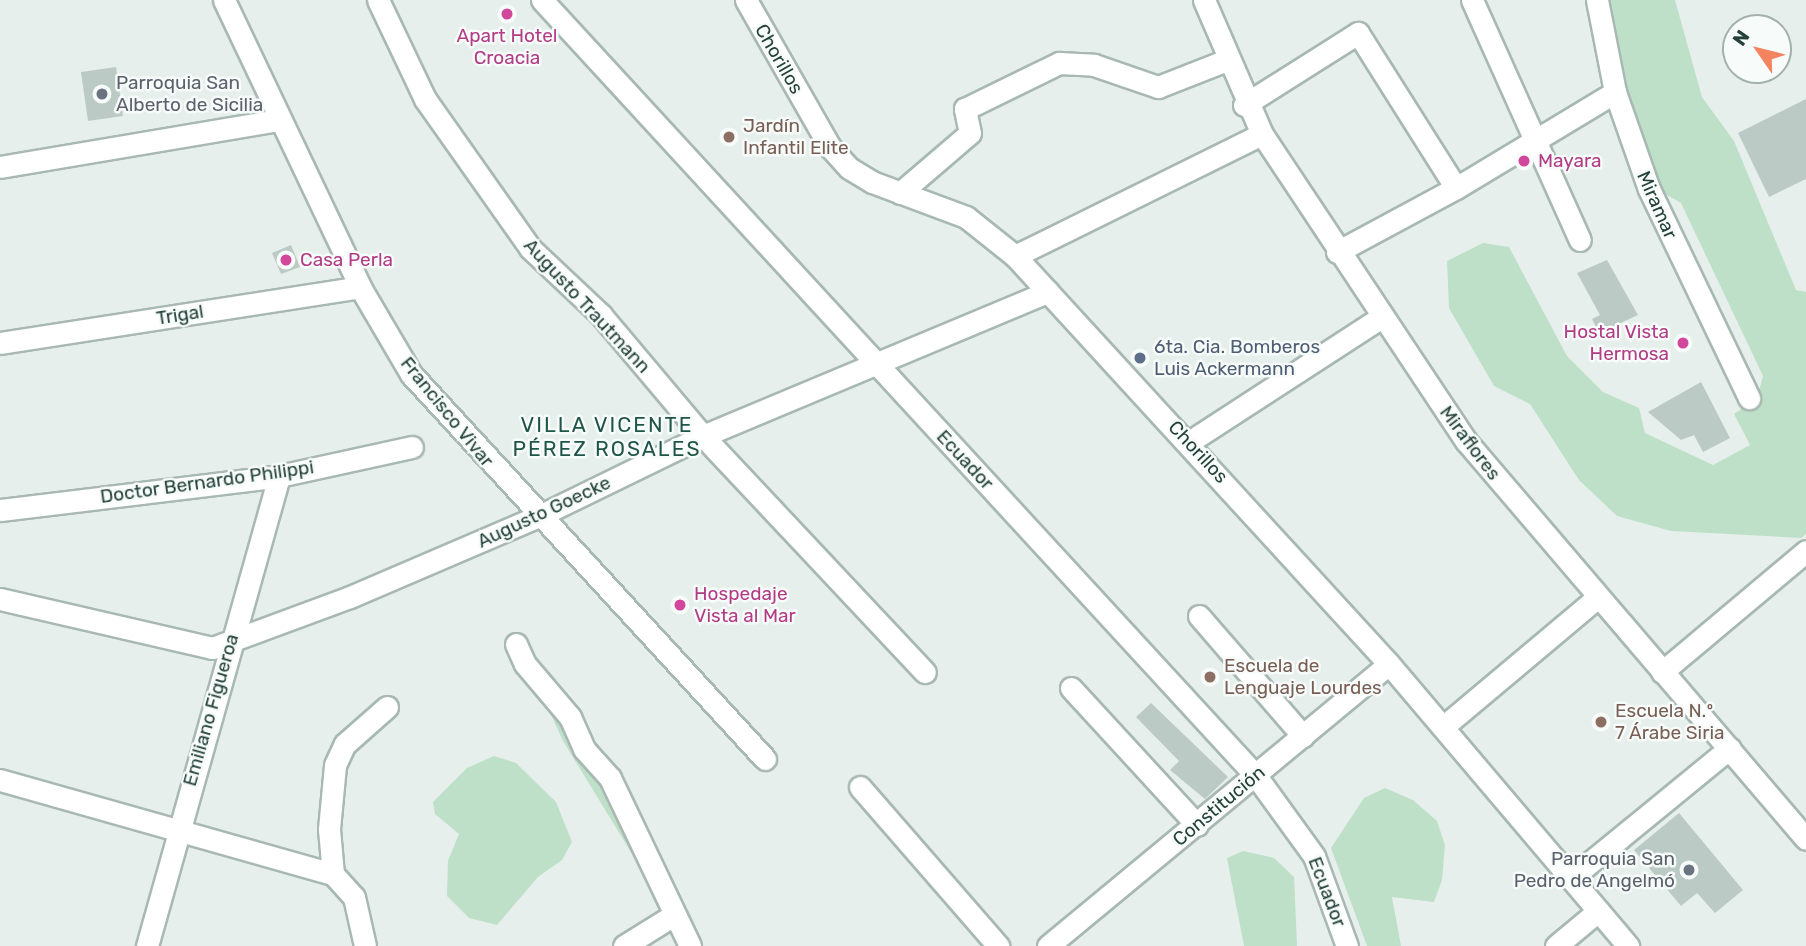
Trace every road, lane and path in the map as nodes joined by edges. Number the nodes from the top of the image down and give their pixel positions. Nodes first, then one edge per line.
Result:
1 (224, 0) edge
2 (378, 0) edge
3 (542, 0) edge
4 (746, 0) edge
5 (1204, 0) edge
6 (1472, 0) edge
7 (1597, 0) edge
8 (1227, 60) junction
9 (1615, 92) junction
10 (1244, 105) junction
11 (279, 120) junction
12 (1262, 134) junction
13 (1532, 143) junction
14 (0, 167) edge
15 (1456, 188) junction
16 (900, 193) junction
17 (1580, 240) dead end
18 (1337, 252) junction
19 (1014, 256) junction
20 (360, 287) junction
21 (1048, 292) junction
22 (1380, 318) junction
23 (0, 343) edge
24 (879, 366) junction
25 (1749, 398) dead end
26 (703, 436) junction
27 (1189, 442) junction
28 (412, 447) dead end
29 (279, 476) junction
30 (0, 510) edge
31 (537, 517) junction
32 (1806, 551) edge
33 (1597, 598) junction
34 (0, 599) edge
35 (1199, 616) dead end
36 (230, 641) junction
37 (516, 644) dead end
38 (1389, 664) junction
39 (925, 672) dead end
40 (1662, 672) junction
41 (1071, 688) dead end
42 (387, 707) dead end
43 (1443, 727) junction
44 (1303, 736) junction
45 (1730, 748) junction
46 (765, 759) dead end
47 (1256, 776) junction
48 (0, 780) edge
49 (860, 787) dead end
50 (1197, 825) junction
51 (177, 828) junction
52 (1806, 839) edge
53 (333, 874) junction
54 (1571, 878) junction
55 (1598, 911) junction
56 (672, 916) junction
57 (147, 946) edge
58 (365, 946) edge
59 (624, 946) edge
60 (690, 946) edge
61 (998, 946) edge
62 (1048, 946) edge
63 (1346, 946) edge
64 (1556, 946) edge
65 (1628, 946) edge

1 - 11 street, Francisco Vivar
2 - 26 street, Augusto Trautmann
3 - 24 street, Ecuador
4 - 16 street, Chorillos
5 - 8 street, Miraflores
6 - 13 street
7 - 9 street, Miramar
8 - 10 street, Miraflores
8 - 16 street
9 - 13 street
9 - 25 street, Miramar
10 - 12 street, Miraflores
10 - 15 street
11 - 14 street
11 - 20 street, Francisco Vivar
12 - 18 street, Miraflores
12 - 19 street
13 - 15 street
13 - 17 street
15 - 18 street
16 - 19 street, Chorillos
18 - 22 street, Miraflores
19 - 21 street, Chorillos
20 - 23 street, Trigal
20 - 31 street, Francisco Vivar
21 - 24 street, Augusto Goecke
21 - 27 street, Chorillos
22 - 27 street
22 - 33 street, Miraflores
24 - 26 street, Augusto Goecke
24 - 47 street, Ecuador
26 - 31 street, Augusto Goecke
26 - 39 street, Augusto Trautmann
27 - 38 street, Chorillos
28 - 29 street, Doctor Bernardo Philippi
29 - 30 street, Doctor Bernardo Philippi
29 - 36 street, Emiliano Figueroa
31 - 36 street, Augusto Goecke
31 - 46 street, Francisco Vivar
32 - 40 street
33 - 40 street, Miraflores
33 - 43 street
34 - 36 street, Augusto Goecke
35 - 44 street
36 - 51 street, Emiliano Figueroa
37 - 56 street
38 - 43 street, Chorillos
38 - 44 street, Constitución
40 - 45 street, Miraflores
41 - 50 street
42 - 53 street
43 - 54 street, Chorillos
44 - 47 street, Constitución
45 - 52 street, Miraflores
45 - 54 street
47 - 50 street, Constitución
47 - 63 street, Ecuador
48 - 51 street
49 - 61 street
50 - 62 street, Constitución
51 - 53 street
51 - 57 street, Emiliano Figueroa
53 - 58 street
54 - 55 street, Chorillos
55 - 64 street
55 - 65 street, Chorillos
56 - 59 street
56 - 60 street

